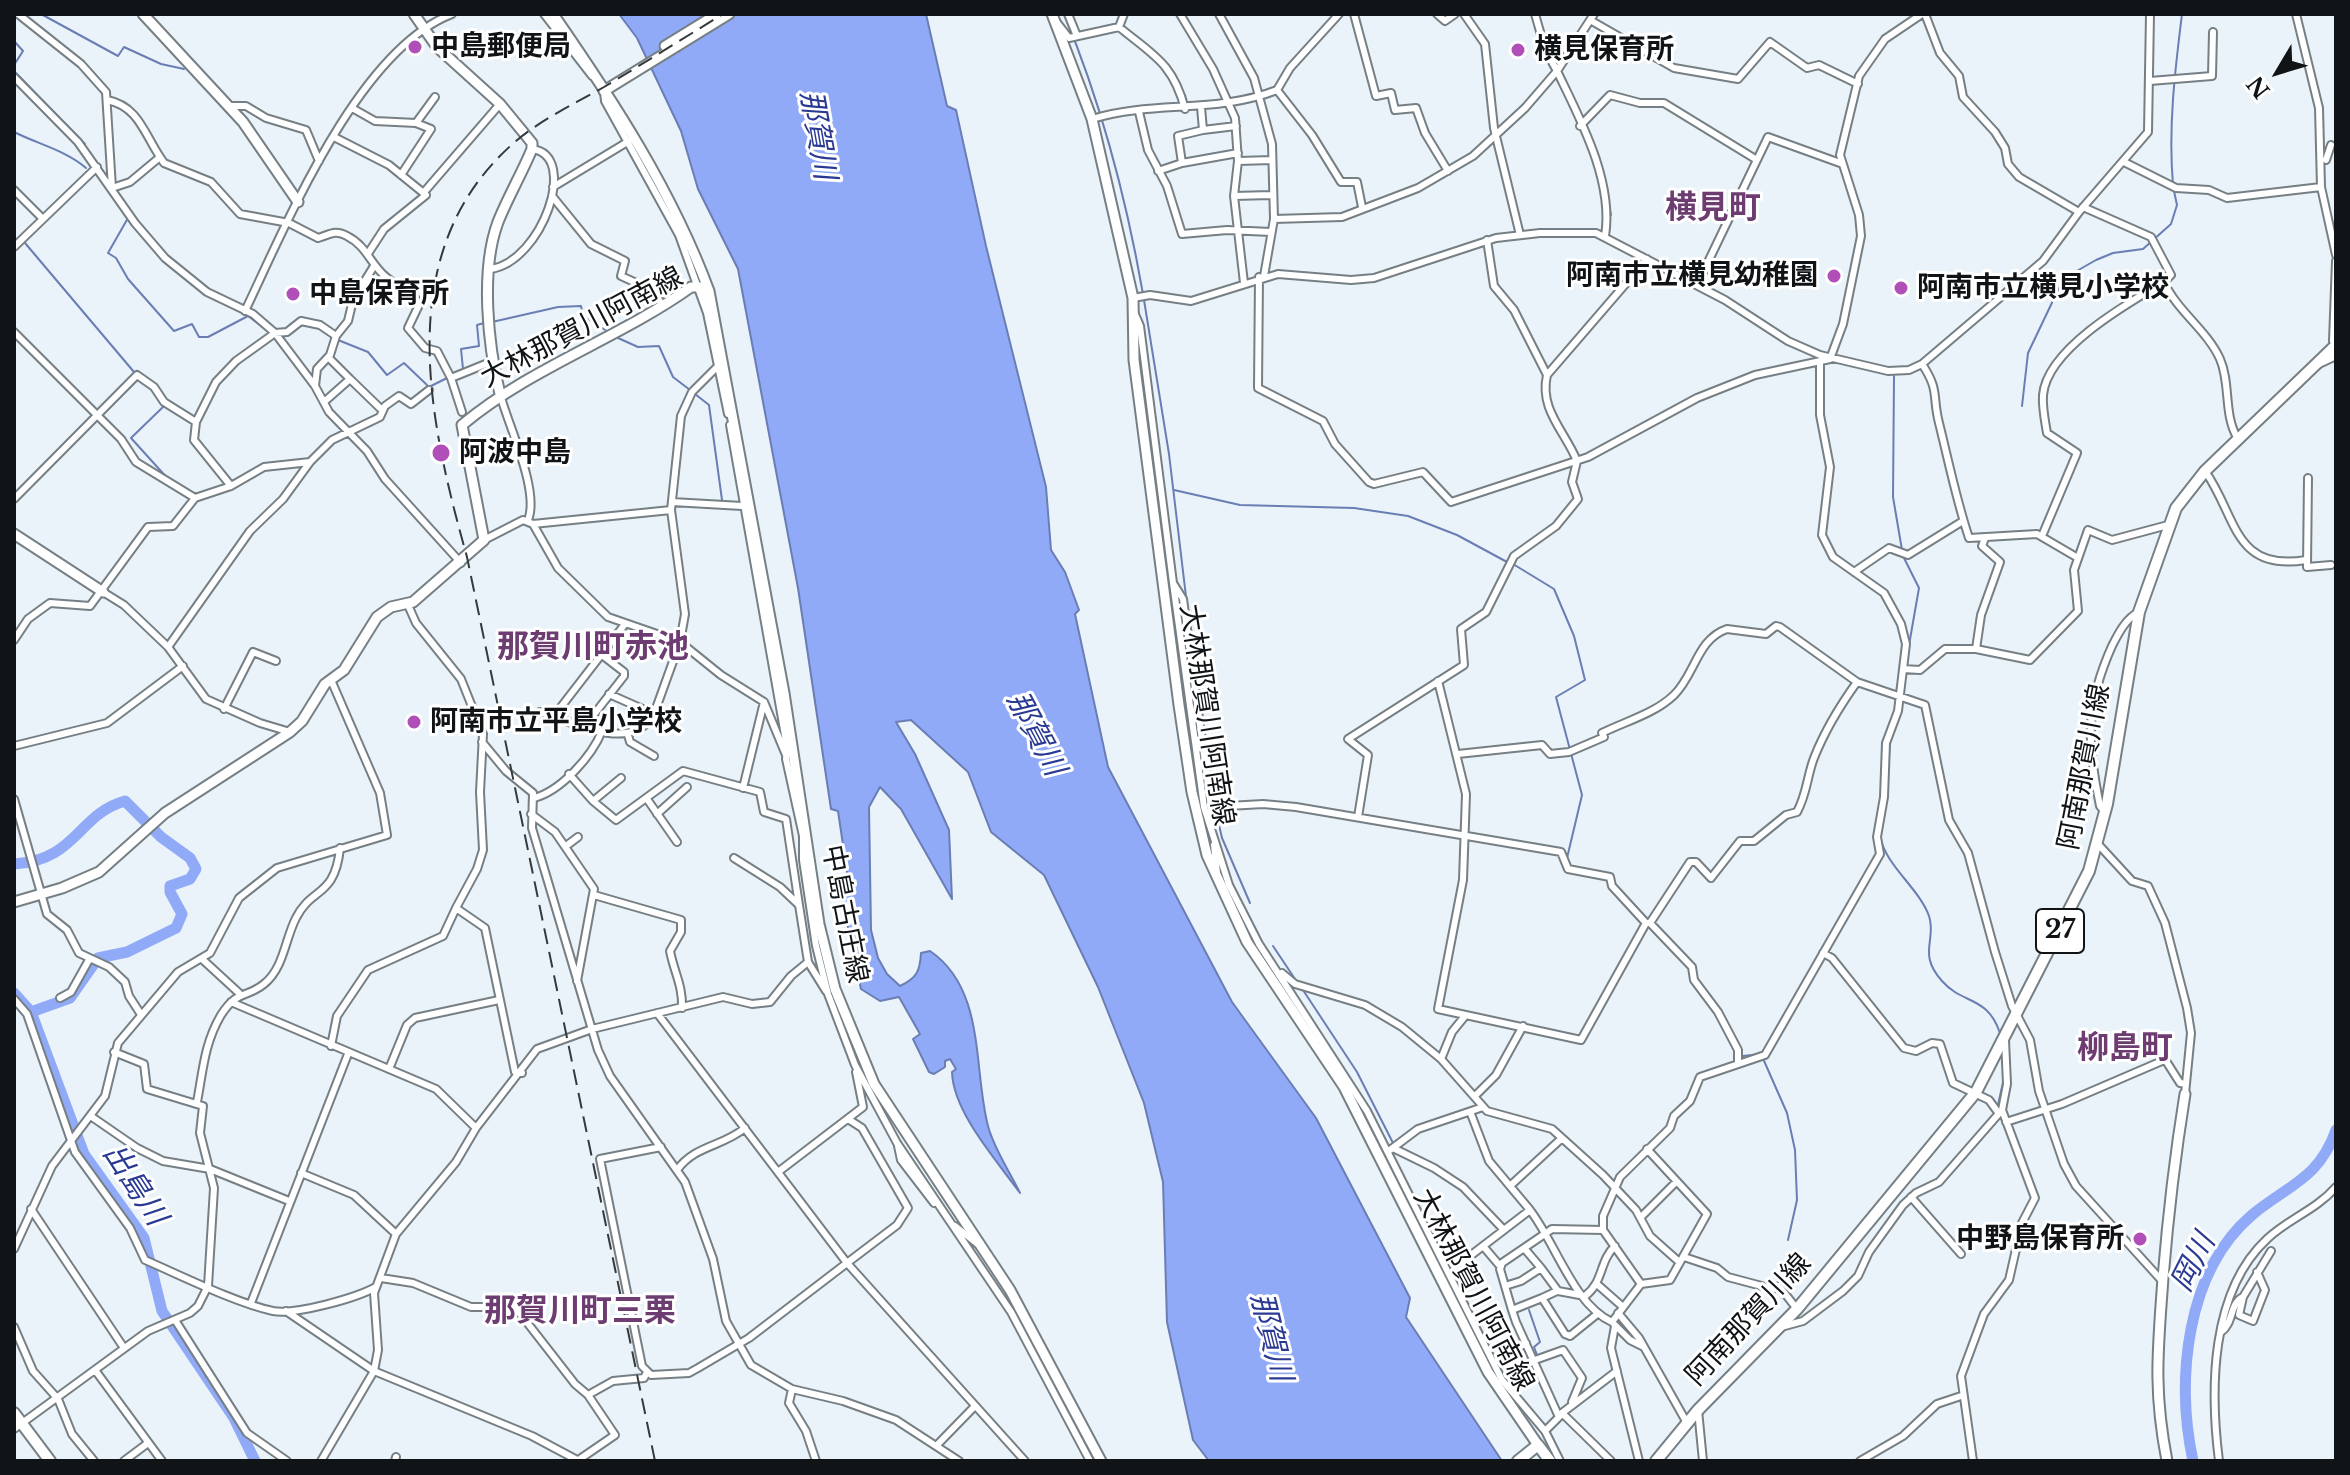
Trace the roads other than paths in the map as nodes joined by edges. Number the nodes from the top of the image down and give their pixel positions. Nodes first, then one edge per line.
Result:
1 (18, 14) edge
2 (143, 14) edge
3 (414, 14) edge
4 (452, 14) edge
5 (544, 14) edge
6 (553, 14) edge
7 (717, 14) edge
8 (729, 14) edge
9 (1068, 14) edge
10 (1124, 14) edge
11 (1180, 14) edge
12 (1219, 14) edge
13 (1339, 14) edge
14 (1354, 14) edge
15 (1437, 14) edge
16 (1455, 14) edge
17 (1464, 14) edge
18 (1535, 14) edge
19 (2150, 14) edge
20 (2296, 14) edge
21 (1919, 15) edge
22 (1053, 17) edge
23 (1592, 17) edge
24 (1119, 27) junction
25 (423, 28) junction
26 (2213, 32) dead end
27 (1077, 36) junction
28 (1558, 69) junction
29 (14, 77) edge
30 (2150, 81) junction
31 (1858, 84) junction
32 (603, 87) junction
33 (1277, 90) junction
34 (1262, 96) junction
35 (435, 97) dead end
36 (107, 100) junction
37 (500, 104) junction
38 (1228, 105) junction
39 (229, 106) junction
40 (1201, 107) junction
41 (352, 108) junction
42 (1185, 109) junction
43 (1139, 112) junction
44 (1092, 119) junction
45 (416, 123) junction
46 (1236, 126) junction
47 (1580, 126) junction
48 (1203, 130) junction
49 (1495, 134) junction
50 (334, 137) junction
51 (629, 141) junction
52 (2331, 145) dead end
53 (532, 149) junction
54 (160, 157) junction
55 (1238, 157) junction
56 (1272, 160) junction
57 (1757, 160) junction
58 (319, 161) junction
59 (2124, 162) junction
60 (1182, 163) junction
61 (1840, 163) junction
62 (97, 167) junction
63 (1158, 171) junction
64 (1448, 171) junction
65 (401, 175) junction
66 (553, 187) junction
67 (2321, 187) junction
68 (112, 188) junction
69 (14, 190) edge
70 (425, 191) junction
71 (1271, 195) junction
72 (552, 196) junction
73 (1234, 196) junction
74 (298, 202) junction
75 (1362, 207) junction
76 (2081, 209) junction
77 (43, 219) junction
78 (1274, 219) junction
79 (289, 223) junction
80 (1237, 231) junction
81 (1271, 232) junction
82 (1520, 235) junction
83 (1605, 236) junction
84 (1487, 240) junction
85 (14, 247) edge
86 (369, 252) junction
87 (2336, 255) edge
88 (1647, 259) junction
89 (2336, 261) edge
90 (374, 266) junction
91 (491, 269) junction
92 (1262, 276) junction
93 (2164, 282) junction
94 (1244, 283) junction
95 (697, 285) junction
96 (1697, 285) junction
97 (1136, 297) junction
98 (663, 307) junction
99 (245, 311) junction
100 (715, 312) junction
101 (1134, 312) junction
102 (14, 332) edge
103 (275, 333) junction
104 (336, 336) junction
105 (2336, 345) edge
106 (2336, 356) edge
107 (329, 358) junction
108 (1830, 359) junction
109 (493, 361) junction
110 (1820, 362) junction
111 (1922, 364) junction
112 (2316, 364) junction
113 (718, 366) junction
114 (1547, 375) junction
115 (451, 377) junction
116 (350, 379) junction
117 (315, 386) junction
118 (429, 390) dead end
119 (500, 394) junction
120 (324, 402) junction
121 (380, 409) junction
122 (462, 412) dead end
123 (97, 416) junction
124 (196, 422) junction
125 (348, 432) junction
126 (2238, 439) junction
127 (1577, 461) junction
128 (310, 462) junction
129 (2205, 471) junction
130 (2308, 478) dead end
131 (230, 485) junction
132 (195, 498) junction
133 (14, 499) edge
134 (672, 506) junction
135 (742, 506) junction
136 (1963, 521) junction
137 (530, 522) junction
138 (2168, 525) junction
139 (14, 534) edge
140 (2042, 536) junction
141 (1985, 538) junction
142 (484, 540) junction
143 (2078, 558) junction
144 (2306, 560) junction
145 (461, 563) junction
146 (2331, 565) dead end
147 (1854, 572) junction
148 (1173, 583) junction
149 (103, 592) junction
150 (408, 605) junction
151 (2139, 612) junction
152 (625, 624) junction
153 (14, 640) edge
154 (680, 642) junction
155 (168, 647) junction
156 (1976, 649) junction
157 (602, 655) junction
158 (276, 661) dead end
159 (183, 666) junction
160 (1905, 669) junction
161 (331, 680) junction
162 (1438, 681) junction
163 (1857, 682) junction
164 (609, 694) junction
165 (1902, 699) junction
166 (764, 702) junction
167 (224, 709) junction
168 (540, 712) dead end
169 (654, 714) junction
170 (554, 716) junction
171 (585, 726) junction
172 (602, 731) junction
173 (290, 732) junction
174 (628, 735) junction
175 (482, 742) junction
176 (14, 746) edge
177 (1458, 754) junction
178 (654, 756) dead end
179 (787, 756) junction
180 (569, 774) junction
181 (621, 778) dead end
182 (799, 779) junction
183 (687, 787) dead end
184 (743, 788) junction
185 (534, 798) junction
186 (14, 799) edge
187 (647, 799) junction
188 (593, 801) junction
189 (1211, 807) junction
190 (2105, 812) junction
191 (531, 814) junction
192 (657, 814) junction
193 (1358, 817) junction
194 (1211, 834) junction
195 (805, 836) junction
196 (1466, 836) junction
197 (578, 837) dead end
198 (677, 842) dead end
199 (2097, 843) junction
200 (566, 846) junction
201 (340, 848) junction
202 (734, 858) dead end
203 (1216, 876) junction
204 (42, 895) junction
205 (594, 895) junction
206 (14, 902) edge
207 (799, 905) junction
208 (456, 908) junction
209 (1648, 923) junction
210 (1823, 953) junction
211 (202, 959) junction
212 (94, 960) junction
213 (808, 962) junction
214 (1278, 971) junction
215 (577, 981) junction
216 (239, 993) junction
217 (828, 994) junction
218 (60, 998) dead end
219 (14, 999) edge
220 (499, 1000) junction
221 (231, 1002) junction
222 (682, 1008) junction
223 (140, 1013) junction
224 (657, 1013) junction
225 (2018, 1014) junction
226 (1465, 1016) junction
227 (845, 1017) junction
228 (1523, 1026) junction
229 (592, 1029) junction
230 (2005, 1040) junction
231 (331, 1046) junction
232 (114, 1052) junction
233 (348, 1054) junction
234 (1441, 1059) junction
235 (1738, 1063) junction
236 (855, 1065) junction
237 (389, 1069) junction
238 (522, 1073) junction
239 (2186, 1089) junction
240 (1976, 1092) junction
241 (1475, 1096) junction
242 (197, 1102) junction
243 (1483, 1107) junction
244 (2048, 1109) junction
245 (1999, 1110) junction
246 (1471, 1114) junction
247 (92, 1117) junction
248 (848, 1119) junction
249 (2006, 1122) junction
250 (476, 1128) junction
251 (745, 1128) junction
252 (75, 1138) junction
253 (1562, 1138) junction
254 (661, 1147) junction
255 (1647, 1149) junction
256 (1390, 1150) junction
257 (210, 1169) junction
258 (677, 1170) junction
259 (778, 1172) junction
260 (301, 1173) junction
261 (1676, 1182) junction
262 (1510, 1186) junction
263 (1614, 1187) junction
264 (2336, 1187) edge
265 (1911, 1197) junction
266 (289, 1201) junction
267 (31, 1209) junction
268 (1530, 1210) junction
269 (1641, 1217) junction
270 (948, 1218) junction
271 (1504, 1230) junction
272 (1603, 1230) junction
273 (1547, 1232) junction
274 (396, 1234) junction
275 (980, 1246) junction
276 (1483, 1246) junction
277 (1615, 1246) junction
278 (1524, 1248) junction
279 (14, 1249) edge
280 (2271, 1251) dead end
281 (1961, 1254) dead end
282 (1470, 1256) dead end
283 (1680, 1259) junction
284 (847, 1263) junction
285 (1500, 1266) junction
286 (1541, 1268) junction
287 (2257, 1272) junction
288 (381, 1278) junction
289 (2163, 1282) junction
290 (1641, 1284) junction
291 (1598, 1285) junction
292 (208, 1286) junction
293 (1505, 1286) junction
294 (376, 1287) junction
295 (1557, 1291) junction
296 (1581, 1296) junction
297 (2243, 1297) junction
298 (1542, 1298) junction
299 (251, 1303) junction
300 (1797, 1309) junction
301 (1512, 1310) junction
302 (1620, 1310) junction
303 (286, 1311) junction
304 (1596, 1315) junction
305 (171, 1322) junction
306 (1614, 1324) junction
307 (14, 1327) edge
308 (1781, 1327) junction
309 (2221, 1332) junction
310 (1526, 1343) junction
311 (737, 1344) junction
312 (1644, 1347) junction
313 (124, 1348) junction
314 (1535, 1360) junction
315 (1495, 1362) junction
316 (95, 1370) junction
317 (374, 1371) junction
318 (1617, 1371) junction
319 (646, 1374) junction
320 (792, 1389) junction
321 (588, 1395) junction
322 (1961, 1396) junction
323 (57, 1400) junction
324 (1572, 1402) junction
325 (975, 1406) junction
326 (1698, 1410) junction
327 (14, 1413) edge
328 (1561, 1415) junction
329 (1687, 1423) junction
330 (18, 1426) edge
331 (1545, 1431) junction
332 (148, 1443) junction
333 (938, 1444) junction
334 (1535, 1447) junction
335 (1871, 1458) edge
336 (577, 1460) edge
337 (50, 1461) edge
338 (94, 1461) edge
339 (124, 1461) edge
340 (162, 1461) edge
341 (287, 1461) edge
342 (321, 1461) edge
343 (816, 1461) edge
344 (959, 1461) edge
345 (1025, 1461) edge
346 (1090, 1461) edge
347 (1101, 1461) edge
348 (1518, 1461) edge
349 (1550, 1461) edge
350 (1560, 1461) edge
351 (1611, 1461) edge
352 (1639, 1461) edge
353 (1656, 1461) edge
354 (1703, 1461) edge
355 (1860, 1461) edge
356 (1973, 1461) edge
357 (2167, 1461) edge
358 (2219, 1461) edge

1 - 36 street
2 - 39 main road
3 - 25 main road
4 - 25 street
5 - 32 street
6 - 32 main road
7 - 32 main road
8 - 32 main road
9 - 27 street
10 - 24 street
11 - 38 street
12 - 34 street
13 - 33 street
14 - 64 street
15 - 16 street
17 - 49 street
18 - 28 street
19 - 30 street
20 - 67 street
21 - 31 street
21 - 76 street
22 - 27 street
22 - 44 main road, 大林那賀川阿南線
23 - 28 street
23 - 31 street
24 - 27 street
24 - 42 street
25 - 37 main road
25 - 41 street
26 - 30 street
28 - 47 street
28 - 49 street
29 - 62 street
30 - 59 street
31 - 61 street
32 - 51 street
32 - 100 main road, 大林那賀川阿南線
33 - 34 street
33 - 75 street
34 - 38 street
34 - 56 street
35 - 45 street
36 - 54 street
36 - 68 street
37 - 53 main road
37 - 70 street
38 - 40 street
38 - 46 street
39 - 58 street
39 - 74 main road
40 - 42 street
40 - 48 street
41 - 45 street
41 - 50 street
42 - 43 street
43 - 44 street
43 - 63 street
44 - 97 main road, 大林那賀川阿南線
45 - 65 street
46 - 48 street
46 - 55 street
47 - 57 street
47 - 83 street
48 - 60 street
49 - 64 street
49 - 82 street
50 - 58 street
50 - 65 street
51 - 66 street
51 - 95 street
52 - 67 street
53 - 66 street
53 - 91 main road
54 - 68 street
54 - 79 street
55 - 56 street
55 - 60 street
55 - 73 street
56 - 71 street
57 - 61 street
57 - 96 street
58 - 74 street
59 - 67 street
59 - 76 street
60 - 63 street
61 - 108 street
62 - 68 street
62 - 77 street
63 - 80 street
64 - 75 street
65 - 70 street
66 - 72 street
67 - 87 street
68 - 99 street
69 - 77 street
70 - 86 street
71 - 73 street
71 - 78 street
72 - 91 street
72 - 98 street
73 - 80 street
74 - 79 street
75 - 78 street
76 - 93 street
76 - 111 street
77 - 85 street
78 - 81 street
79 - 86 street
79 - 99 street
80 - 81 street
80 - 94 street
81 - 92 street
82 - 83 street
82 - 84 street
83 - 88 street
84 - 92 street
84 - 114 street
86 - 90 street
88 - 96 street
88 - 114 street
89 - 105 street
90 - 104 street
90 - 115 street
91 - 109 main road
92 - 94 street
92 - 127 street
93 - 126 street
93 - 140 street
94 - 97 street
95 - 98 main road, 大林那賀川阿南線
95 - 100 main road, 大林那賀川阿南線
95 - 113 street
96 - 108 street
97 - 101 main road, 大林那賀川阿南線
98 - 119 main road, 大林那賀川阿南線
99 - 103 street
100 - 182 main road, 中島古庄線
101 - 148 street
101 - 203 main road, 大林那賀川阿南線
102 - 123 street
103 - 104 street
103 - 117 street
103 - 124 street
104 - 107 street
105 - 112 main road, 阿南那賀川線 / 27
106 - 112 street
107 - 116 street
107 - 117 street
108 - 110 street
108 - 111 street
109 - 115 street
109 - 119 main road
110 - 127 street
110 - 147 street
111 - 136 street
112 - 126 main road, 阿南那賀川線 / 27
113 - 134 street
113 - 135 street
114 - 127 street
115 - 122 street
116 - 120 street
116 - 121 street
117 - 120 street
118 - 121 street
119 - 137 street
119 - 142 main road, 大林那賀川阿南線
120 - 125 street
121 - 125 street
123 - 124 street
123 - 132 street
123 - 133 street
124 - 131 street
125 - 128 street
125 - 145 street
126 - 129 main road, 阿南那賀川線 / 27
127 - 162 street
128 - 131 street
128 - 155 street
129 - 138 main road, 阿南那賀川線 / 27
129 - 144 street
130 - 144 street
131 - 132 street
132 - 149 street
134 - 135 street
134 - 137 street
134 - 154 street
135 - 179 street
136 - 141 street
136 - 147 street
137 - 142 street
137 - 152 street
138 - 143 street
138 - 151 main road, 阿南那賀川線 / 27
139 - 149 main road
140 - 141 street
140 - 143 street
141 - 156 street
142 - 145 main road
143 - 156 street
144 - 146 street
145 - 150 main road
147 - 160 street
148 - 189 street
148 - 194 street
149 - 153 street
149 - 155 street
150 - 161 main road
150 - 175 street
151 - 190 main road, 阿南那賀川線 / 27
151 - 190 street
152 - 154 street
152 - 157 street
154 - 166 street
154 - 169 street
155 - 159 street
156 - 160 street
157 - 164 street
157 - 170 street
158 - 167 street
159 - 167 street
159 - 176 street
160 - 165 street
161 - 173 main road
161 - 201 street
162 - 177 street
162 - 193 street
163 - 165 street
163 - 177 street
163 - 209 street
164 - 169 street
164 - 171 street
165 - 210 street
165 - 225 street
166 - 179 street
166 - 184 street
167 - 173 street
168 - 170 street
169 - 174 street
170 - 171 street
171 - 172 street
172 - 174 street
172 - 180 street
173 - 204 main road
174 - 178 street
175 - 185 street
175 - 208 street
177 - 196 street
179 - 182 street
179 - 195 street
180 - 185 street
180 - 188 street
181 - 188 street
182 - 195 main road, 中島古庄線
183 - 192 street
184 - 187 street
184 - 207 street
185 - 191 street
186 - 204 street
187 - 188 street
187 - 192 street
189 - 193 street
189 - 194 street
190 - 199 main road, 阿南那賀川線 / 27
191 - 200 street
191 - 215 street
192 - 198 street
193 - 196 street
194 - 203 street
194 - 214 street
195 - 217 street
195 - 227 main road, 中島古庄線
196 - 209 street
196 - 226 street
197 - 200 street
199 - 225 main road, 阿南那賀川線 / 27
199 - 239 street
200 - 205 street
201 - 211 street
201 - 216 street
202 - 207 street
203 - 334 main road, 大林那賀川阿南線
204 - 206 main road
204 - 212 street
205 - 215 street
205 - 222 street
207 - 213 street
208 - 220 street
208 - 231 street
209 - 228 street
209 - 235 street
210 - 235 street
210 - 240 street
211 - 216 street
211 - 223 street
212 - 218 street
212 - 223 street
213 - 217 street
213 - 222 street
214 - 234 street
214 - 256 street
215 - 229 street
216 - 221 street
217 - 227 street
217 - 236 street
219 - 252 street
220 - 237 street
220 - 238 street
221 - 231 street
221 - 242 street
222 - 224 street
223 - 232 street
224 - 229 street
224 - 251 street
225 - 230 main road, 阿南那賀川線 / 27
225 - 244 street
226 - 228 street
226 - 234 street
227 - 275 main road, 中島古庄線
228 - 241 street
229 - 238 street
229 - 254 street
230 - 240 main road, 阿南那賀川線 / 27
230 - 245 street
231 - 233 street
232 - 242 street
232 - 247 street
233 - 237 street
233 - 260 street
234 - 241 street
235 - 255 street
236 - 248 street
236 - 270 street
237 - 250 street
238 - 250 street
239 - 244 street
239 - 289 main road
240 - 245 street
240 - 300 main road, 阿南那賀川線 / 27
241 - 243 street
242 - 257 street
243 - 246 street
243 - 253 street
244 - 249 street
244 - 289 street
245 - 249 street
245 - 265 street
246 - 256 street
246 - 262 street
247 - 252 street
247 - 257 street
248 - 259 street
248 - 284 street
249 - 322 street
250 - 274 street
251 - 258 street
251 - 259 street
252 - 267 street
252 - 292 street
253 - 262 street
253 - 263 street
254 - 258 street
254 - 319 street
255 - 261 street
255 - 263 street
256 - 271 street
256 - 315 street
257 - 266 street
257 - 292 street
258 - 311 street
259 - 284 street
260 - 266 street
260 - 274 street
261 - 269 street
261 - 283 street
262 - 268 street
263 - 269 street
263 - 272 street
264 - 309 street
265 - 281 street
265 - 308 street
266 - 299 street
267 - 279 street
267 - 313 street
268 - 271 street
268 - 273 street
269 - 283 street
270 - 275 street
270 - 346 street
271 - 276 street
272 - 273 street
272 - 277 street
273 - 278 street
273 - 296 street
274 - 288 street
275 - 347 main road, 中島古庄線
276 - 282 street
276 - 285 street
277 - 290 street
277 - 291 street
278 - 285 street
278 - 286 street
280 - 287 street
283 - 290 street
283 - 300 street
284 - 311 street
284 - 325 street
285 - 293 street
286 - 293 street
286 - 295 street
287 - 297 street
287 - 297 street
288 - 294 street
288 - 321 street
289 - 357 main road
290 - 302 street
291 - 296 street
291 - 302 street
292 - 299 street
292 - 305 street
293 - 301 street
294 - 303 street
294 - 317 street
295 - 296 street
295 - 298 street
296 - 304 street
297 - 309 street
298 - 301 street
298 - 304 street
299 - 303 street
300 - 308 main road, 阿南那賀川線 / 27
301 - 310 street
302 - 306 street
302 - 312 street
303 - 317 street
304 - 306 street
305 - 313 street
305 - 341 street
306 - 312 street
306 - 318 street
307 - 323 street
308 - 326 main road, 阿南那賀川線 / 27
309 - 358 street
310 - 314 street
310 - 315 street
311 - 319 street
311 - 320 street
312 - 329 street
313 - 316 street
314 - 324 street
314 - 328 street
315 - 331 street
316 - 323 street
316 - 332 street
317 - 336 street
317 - 342 street
318 - 324 street
318 - 352 street
319 - 321 street
320 - 333 street
320 - 343 street
321 - 336 street
322 - 335 street
322 - 356 street
323 - 330 street
323 - 338 street
324 - 328 street
325 - 333 street
325 - 345 street
326 - 329 main road, 阿南那賀川線 / 27
326 - 354 street
327 - 330 main road
328 - 331 street
328 - 351 street
329 - 353 main road, 阿南那賀川線 / 27
330 - 337 main road
331 - 350 street
332 - 339 street
332 - 340 street
333 - 344 street
334 - 348 main road
334 - 349 main road
335 - 355 street

